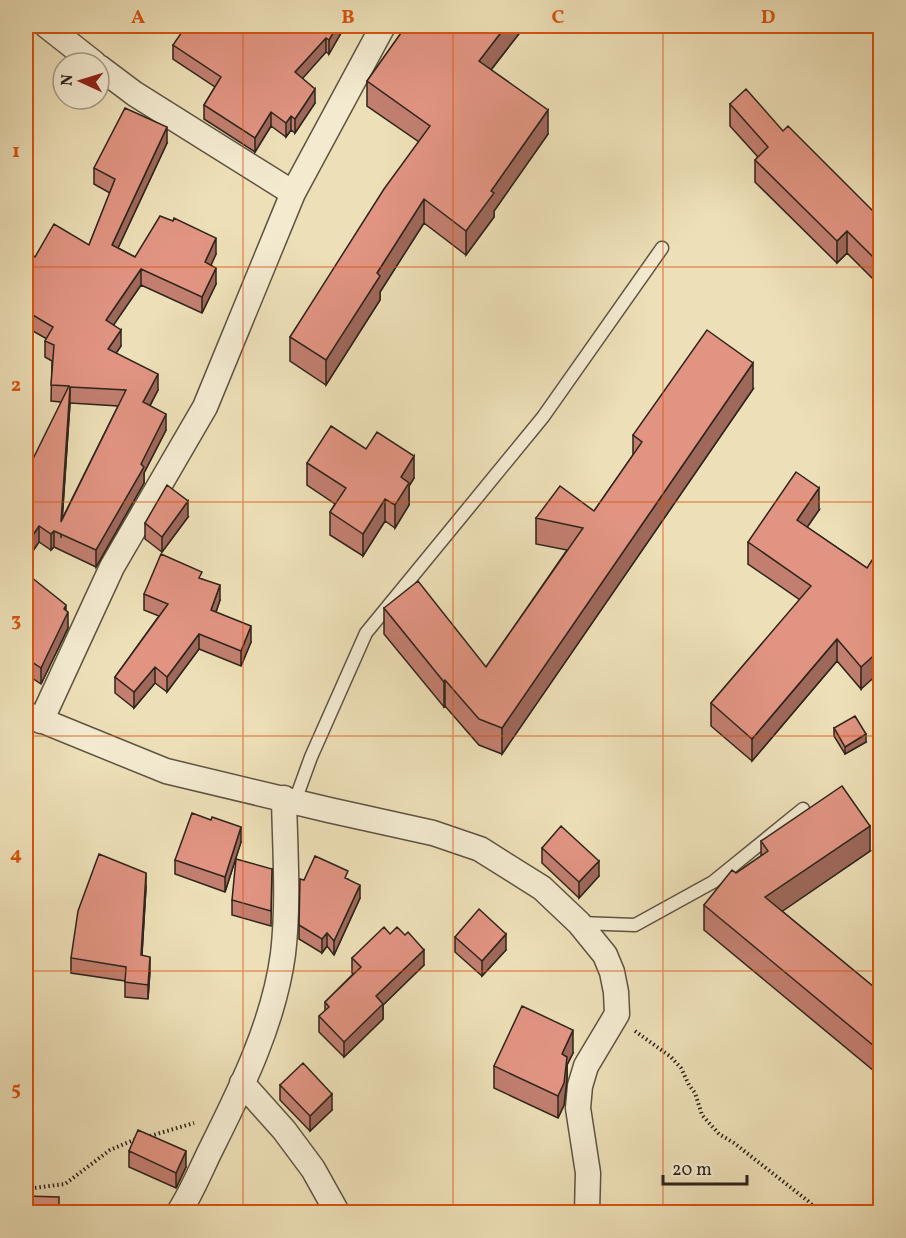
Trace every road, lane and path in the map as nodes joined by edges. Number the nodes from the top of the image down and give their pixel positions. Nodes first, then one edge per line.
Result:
1 (46, 26) edge
2 (383, 26) edge
3 (78, 51) edge
4 (111, 76) edge
5 (293, 193) junction
6 (662, 248) dead end
7 (33, 718) edge
8 (289, 800) junction
9 (803, 809) edge
10 (579, 923) junction
11 (616, 1014) junction
12 (242, 1083) junction
13 (230, 1112) junction
14 (26, 1189) edge
15 (179, 1212) edge
16 (337, 1212) edge
17 (587, 1212) edge
18 (819, 1212) edge

1 - 3 street
2 - 5 street
4 - 5 street
5 - 7 street
6 - 8 lane
7 - 8 street
8 - 10 street
8 - 12 street
9 - 10 lane
10 - 11 street
11 - 17 street
11 - 18 path
12 - 13 street
12 - 16 street
13 - 14 path
13 - 15 street

